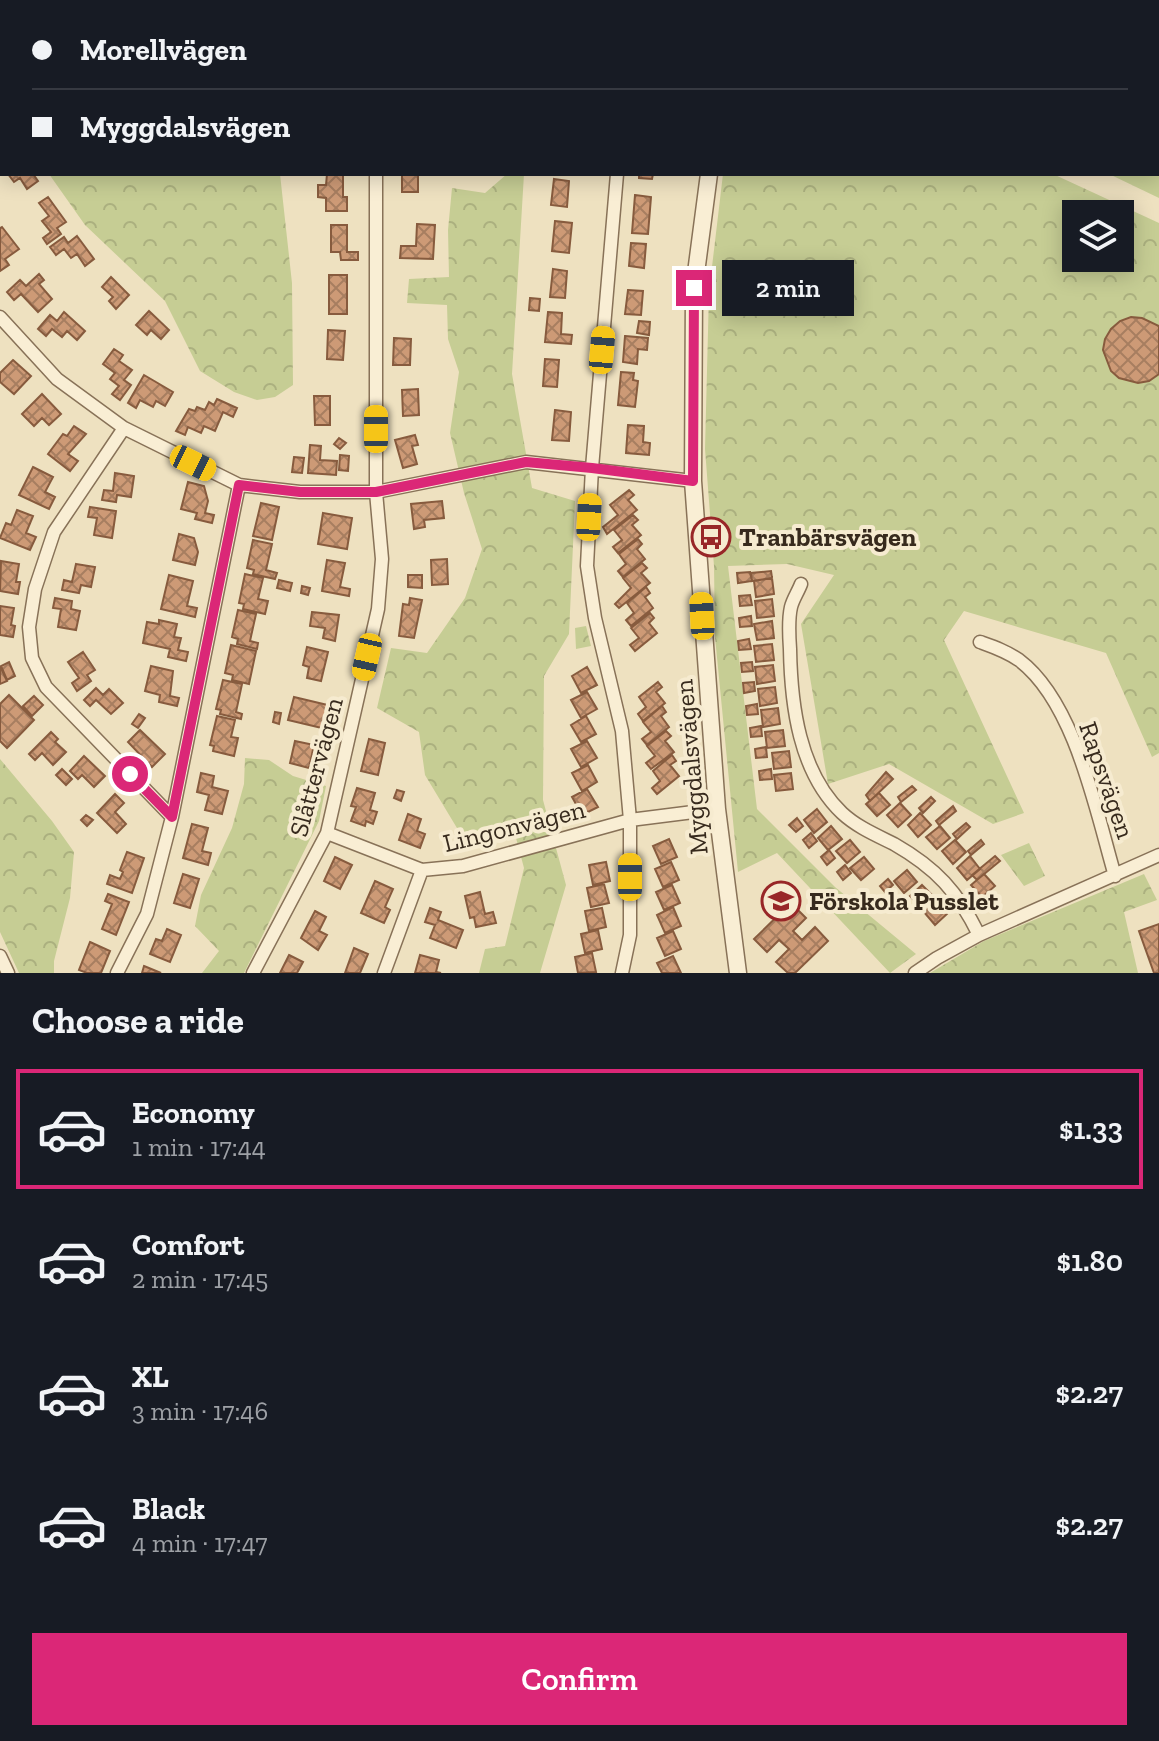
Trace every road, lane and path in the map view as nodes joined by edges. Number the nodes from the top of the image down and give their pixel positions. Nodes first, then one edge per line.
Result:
1 (376, 176) edge
2 (617, 176) edge
3 (709, 176) edge
4 (0, 317) edge
5 (124, 428) junction
6 (592, 468) junction
7 (693, 481) junction
8 (239, 485) junction
9 (376, 492) junction
10 (801, 584) dead end
11 (980, 642) dead end
12 (717, 809) junction
13 (172, 817) junction
14 (630, 820) junction
15 (327, 833) junction
16 (1157, 860) edge
17 (422, 870) junction
18 (1115, 876) junction
19 (979, 935) junction
20 (0, 956) edge
21 (8, 973) edge
22 (117, 973) edge
23 (253, 973) edge
24 (384, 973) edge
25 (622, 973) edge
26 (738, 973) edge
27 (915, 973) edge

1 - 9 street, Slåttervägen
2 - 6 street
3 - 7 street, Myggdalsvägen
4 - 5 street
5 - 8 street
5 - 13 street
6 - 7 street
6 - 9 street
6 - 14 street
7 - 12 street, Myggdalsvägen
8 - 9 street
8 - 13 street
9 - 15 street, Slåttervägen
10 - 19 street
11 - 18 street, Rapsvägen
12 - 14 street, Lingonvägen
12 - 26 street, Myggdalsvägen
13 - 22 street
14 - 17 street, Lingonvägen
14 - 25 street
15 - 17 street, Lingonvägen
15 - 23 street, Slåttervägen
16 - 18 street
17 - 24 street
18 - 19 street
19 - 27 street
20 - 21 street

